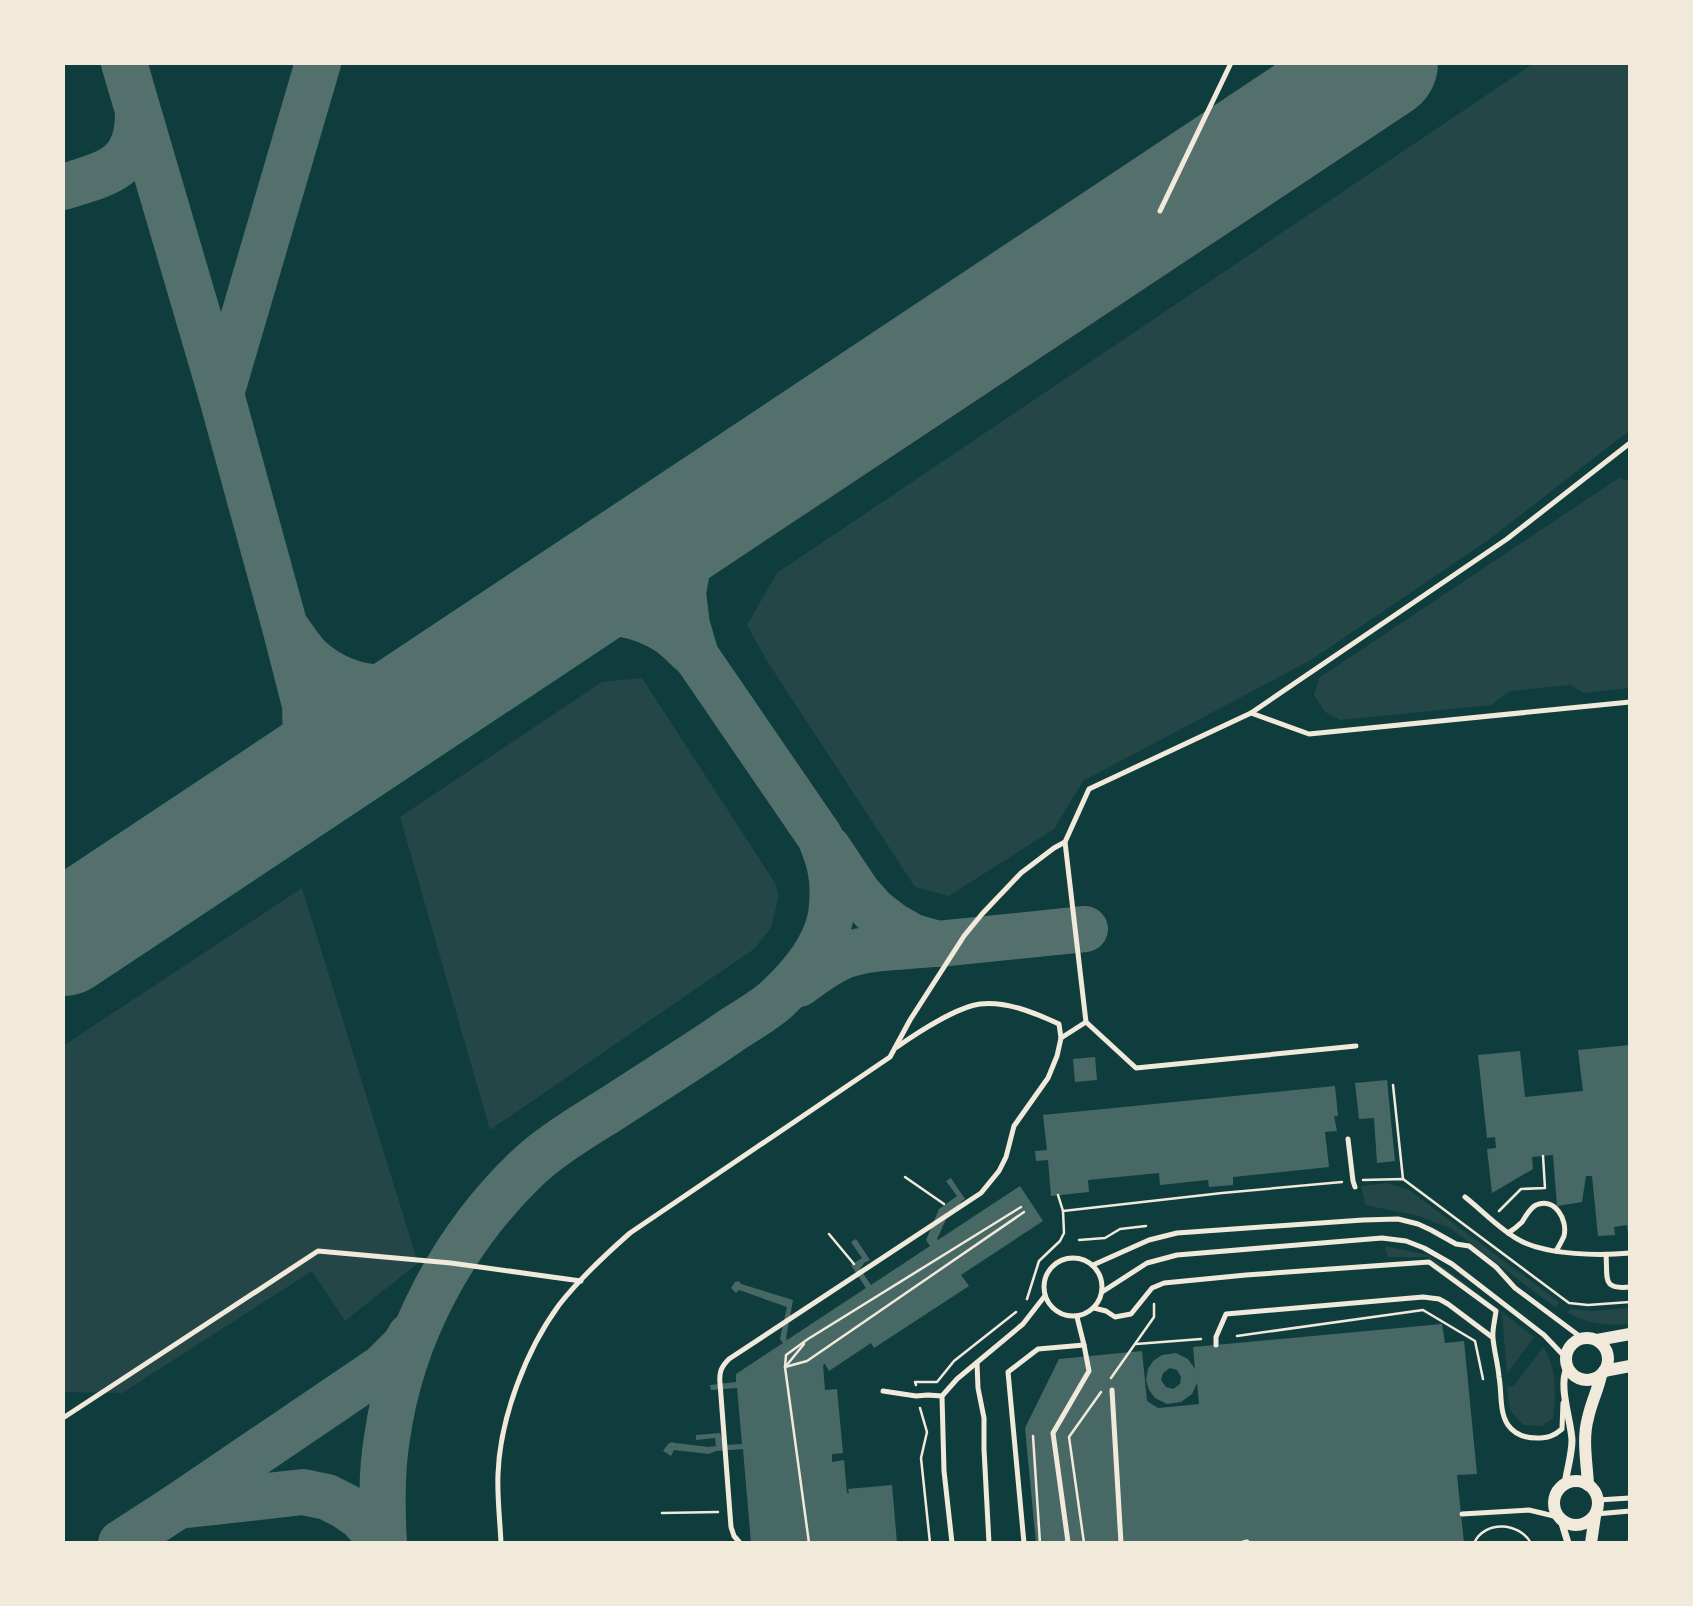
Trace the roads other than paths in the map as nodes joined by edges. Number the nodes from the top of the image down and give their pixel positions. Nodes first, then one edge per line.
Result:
1 (1231, 63) edge
2 (1160, 211) dead end
3 (1630, 443) edge
4 (1630, 702) edge
5 (1251, 713) junction
6 (1065, 842) junction
7 (1086, 1022) junction
8 (1061, 1038) junction
9 (1356, 1046) dead end
10 (895, 1048) junction
11 (1348, 1139) dead end
12 (1355, 1186) dead end
13 (1465, 1197) dead end
14 (1508, 1233) junction
15 (1556, 1251) junction
16 (1630, 1253) edge
17 (1606, 1255) junction
18 (1093, 1265) junction
19 (581, 1281) junction
20 (1630, 1287) edge
21 (1102, 1292) junction
22 (1044, 1297) junction
23 (1094, 1308) junction
24 (1077, 1317) junction
25 (1630, 1334) edge
26 (1492, 1337) junction
27 (1582, 1338) junction
28 (1597, 1340) junction
29 (1084, 1345) junction
30 (1216, 1345) dead end
31 (977, 1363) junction
32 (1566, 1363) junction
33 (1630, 1366) edge
34 (1602, 1373) junction
35 (1564, 1385) junction
36 (1112, 1390) dead end
37 (883, 1391) dead end
38 (942, 1396) junction
39 (63, 1418) edge
40 (1564, 1485) junction
41 (1588, 1485) junction
42 (1630, 1498) edge
43 (1598, 1500) junction
44 (1630, 1511) edge
45 (1462, 1514) dead end
46 (1595, 1515) junction
47 (1560, 1518) junction
48 (738, 1541) edge
49 (501, 1543) edge
50 (730, 1543) edge
51 (952, 1543) edge
52 (989, 1543) edge
53 (1024, 1543) edge
54 (1065, 1543) edge
55 (1121, 1543) edge
56 (1568, 1543) edge
57 (1591, 1543) edge

1 - 2 lane
3 - 5 lane
4 - 5 lane
5 - 6 lane
6 - 7 lane
6 - 10 lane
7 - 8 lane
7 - 9 lane
8 - 10 lane
8 - 48 lane
10 - 19 lane
11 - 12 lane
13 - 14 lane
14 - 15 lane
14 - 15 lane
15 - 17 lane
16 - 17 lane
17 - 20 lane
18 - 21 lane
18 - 22 lane
18 - 27 lane
19 - 39 lane
19 - 49 lane
21 - 23 lane
21 - 32 lane
22 - 24 lane
22 - 31 lane
23 - 24 lane
23 - 26 lane
24 - 29 lane
25 - 28 street
26 - 30 lane
26 - 35 lane
27 - 28 street
27 - 32 street
28 - 34 street
29 - 53 lane
29 - 54 lane
31 - 38 lane
31 - 52 lane
32 - 34 street
32 - 35 street
33 - 34 street
34 - 41 street
35 - 40 street
36 - 55 lane
37 - 38 lane
38 - 51 lane
40 - 41 street
40 - 47 street
41 - 43 street
42 - 43 lane
43 - 46 street
44 - 46 lane
45 - 47 lane
46 - 47 street
46 - 57 street
47 - 56 street
48 - 50 lane

